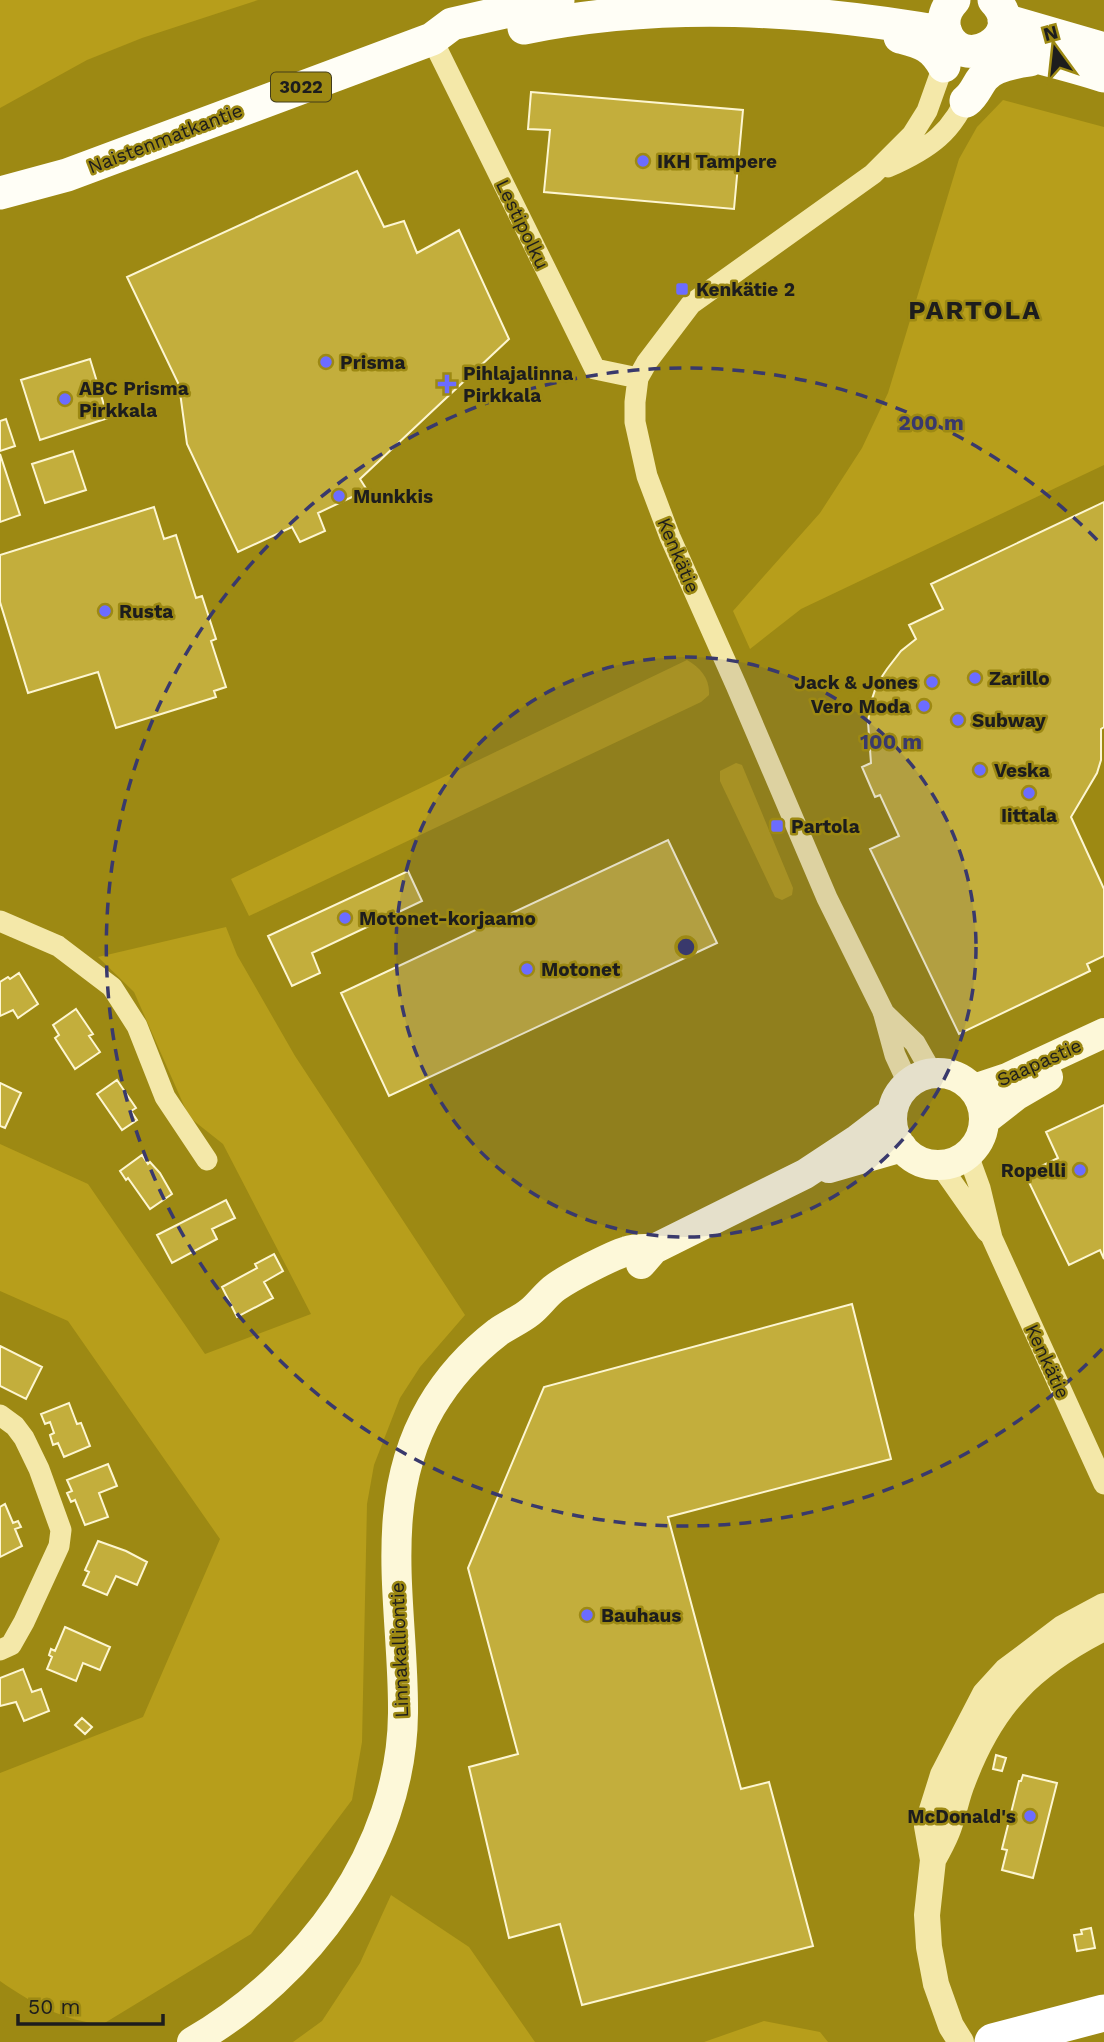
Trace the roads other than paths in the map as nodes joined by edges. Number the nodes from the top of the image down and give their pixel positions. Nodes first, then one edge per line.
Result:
1 (558, 0) edge
2 (1001, 18) edge
3 (947, 24) edge
4 (432, 39) junction
5 (1104, 43) edge
6 (1104, 49) edge
7 (1038, 59) junction
8 (1104, 76) edge
9 (966, 101) junction
10 (873, 174) junction
11 (61, 177) junction
12 (0, 193) edge
13 (0, 205) edge
14 (638, 378) junction
15 (0, 921) edge
16 (1104, 1033) edge
17 (1104, 1050) edge
18 (920, 1078) junction
19 (974, 1088) junction
20 (892, 1113) junction
21 (985, 1120) junction
22 (902, 1147) junction
23 (206, 1160) dead end
24 (954, 1160) junction
25 (804, 1174) junction
26 (992, 1238) junction
27 (0, 1415) edge
28 (1104, 1484) edge
29 (1104, 1606) edge
30 (1104, 1629) edge
31 (0, 1650) edge
32 (933, 1860) junction
33 (1104, 2013) edge
34 (192, 2042) edge
35 (961, 2042) edge
36 (993, 2042) edge

1 - 4 main road, Naistenmatkantie / 3022
2 - 3 main road
2 - 5 main road
2 - 6 main road
2 - 7 main road
2 - 9 street, Kenkätie
3 - 4 main road, Naistenmatkantie / 3022
3 - 10 street, Kenkätie
4 - 11 main road, Naistenmatkantie / 3022
4 - 14 street, Lestipolku
7 - 8 main road
7 - 9 main road
9 - 10 street, Kenkätie
10 - 14 street, Kenkätie
11 - 12 main road, Naistenmatkantie
11 - 13 main road, Naistenmatkantie / 3022
14 - 18 street, Kenkätie
15 - 23 street
16 - 19 main road, Saapastie
17 - 21 main road, Saapastie
18 - 19 main road
18 - 20 main road
19 - 21 main road
20 - 22 main road
20 - 25 main road
21 - 24 main road
22 - 24 main road
22 - 25 main road
24 - 26 street, Kenkätie
24 - 26 street, Kenkätie
25 - 34 main road, Linnakalliontie
26 - 28 street, Kenkätie
27 - 31 street
29 - 32 street
30 - 32 street
32 - 35 street
33 - 36 highway

